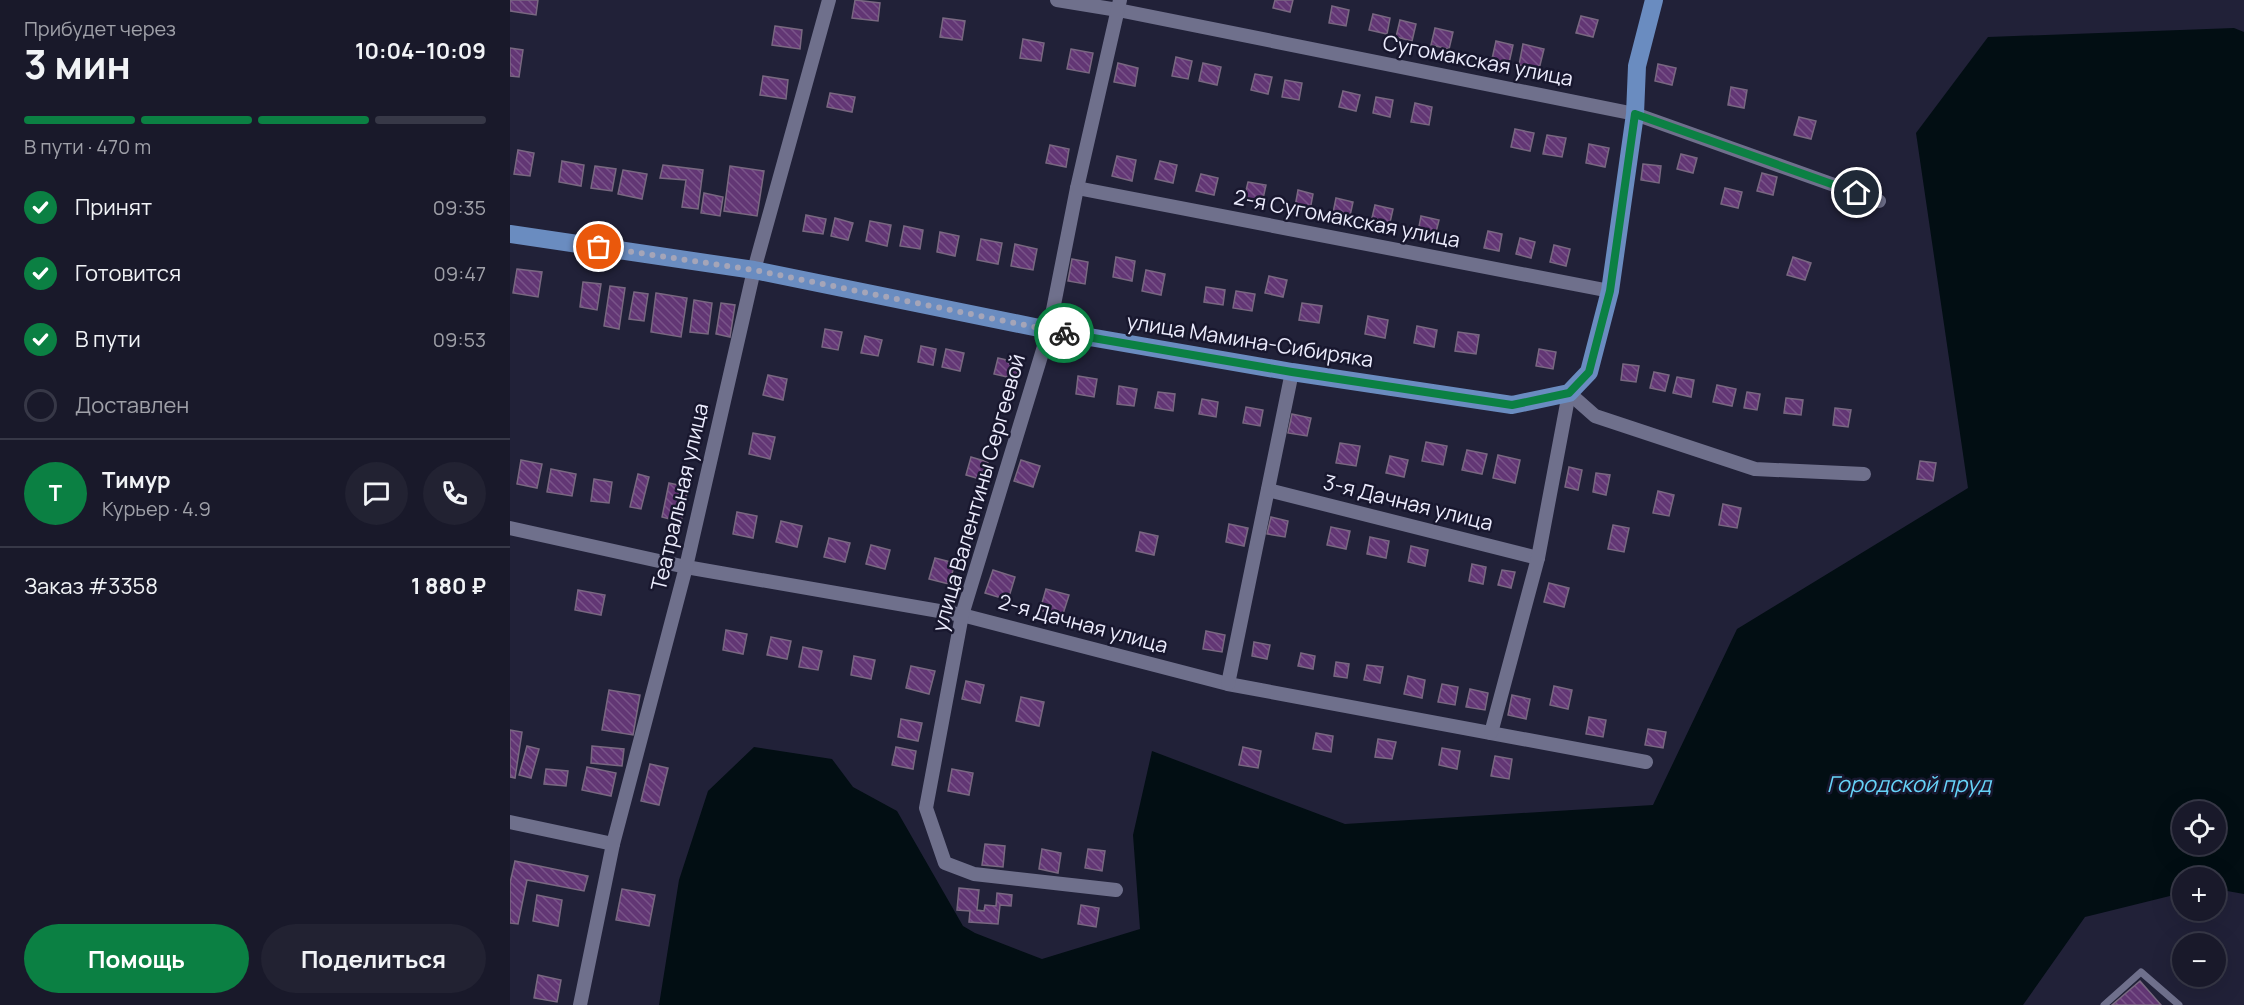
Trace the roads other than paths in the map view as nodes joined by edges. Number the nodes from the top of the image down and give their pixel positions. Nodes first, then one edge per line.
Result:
1 (828, 0) edge
2 (1058, 0) edge
3 (1654, 0) edge
4 (1119, 5) edge
5 (1635, 114) junction
6 (1077, 188) junction
7 (1879, 201) dead end
8 (510, 234) edge
9 (754, 270) junction
10 (1610, 291) junction
11 (1049, 330) junction
12 (1292, 372) junction
13 (1569, 393) junction
14 (1864, 474) dead end
15 (1268, 490) junction
16 (510, 528) edge
17 (1538, 558) junction
18 (686, 567) junction
19 (962, 615) junction
20 (1228, 684) junction
21 (1491, 733) junction
22 (1646, 762) dead end
23 (510, 822) edge
24 (613, 844) junction
25 (1116, 890) dead end
26 (580, 1005) edge
27 (2104, 1005) edge
28 (2179, 1005) edge

1 - 9 street, Театральная улица
2 - 4 street, Сугомакская улица
3 - 5 main road
4 - 5 street, Сугомакская улица
4 - 6 street, улица Валентины Сергеевой
5 - 7 street, Сугомакская улица
5 - 10 main road
6 - 10 street, 2-я Сугомакская улица
6 - 11 street, улица Валентины Сергеевой
8 - 9 main road, улица Мамина-Сибиряка
9 - 11 main road, улица Мамина-Сибиряка
9 - 18 street, Театральная улица
10 - 13 main road
11 - 12 main road, улица Мамина-Сибиряка
11 - 19 street, улица Валентины Сергеевой
12 - 13 main road, улица Мамина-Сибиряка
12 - 15 street
13 - 14 street
13 - 17 street
15 - 17 street, 3-я Дачная улица
15 - 20 street
16 - 18 street, 2-я Дачная улица
17 - 21 street
18 - 19 street, 2-я Дачная улица
18 - 24 street, Театральная улица
19 - 20 street, 2-я Дачная улица
19 - 25 street, улица Валентины Сергеевой
20 - 21 street, 2-я Дачная улица
21 - 22 street, 2-я Дачная улица
23 - 24 street
24 - 26 street, Театральная улица
27 - 28 lane

